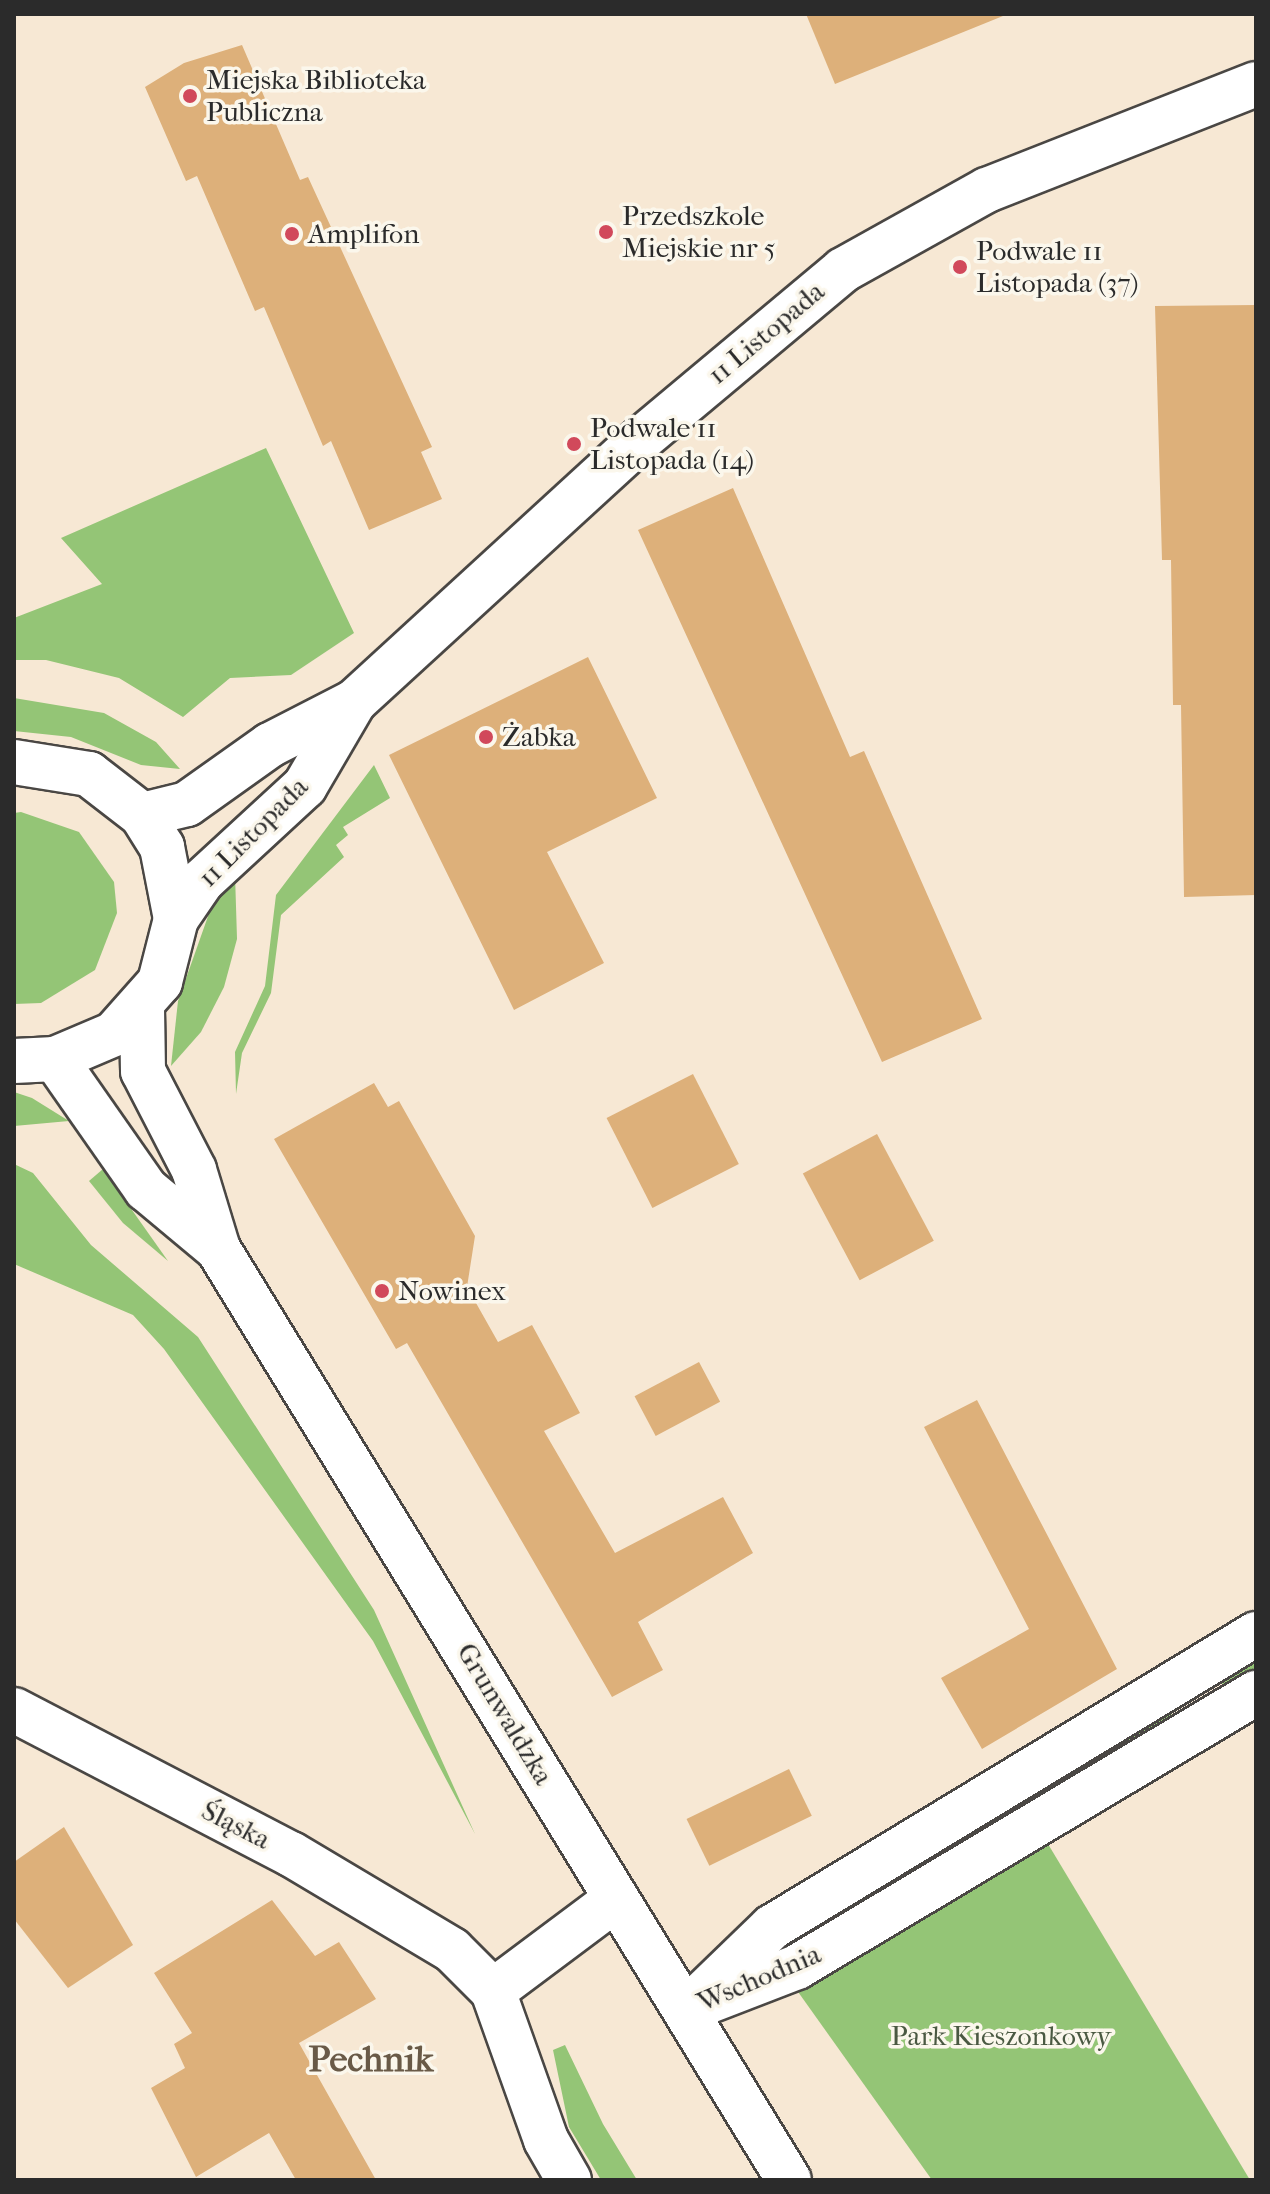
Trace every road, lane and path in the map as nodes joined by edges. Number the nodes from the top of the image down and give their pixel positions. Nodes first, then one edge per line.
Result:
1 (1256, 84) edge
2 (354, 702) junction
3 (14, 762) edge
4 (142, 815) junction
5 (176, 919) junction
6 (142, 1008) junction
7 (34, 1060) edge
8 (218, 1249) junction
9 (1256, 1634) edge
10 (1256, 1693) edge
11 (14, 1710) edge
12 (616, 1899) junction
13 (493, 1991) junction
14 (686, 2010) junction
15 (569, 2180) edge
16 (789, 2180) edge

1 - 2 street, 11 Listopada
2 - 4 street, 11 Listopada
2 - 5 street, 11 Listopada
3 - 4 street
4 - 5 street
5 - 6 street
6 - 7 street
6 - 8 street, Grunwaldzka
7 - 8 street, Grunwaldzka
8 - 12 street, Grunwaldzka
9 - 14 street, Wschodnia
10 - 14 street, Wschodnia
11 - 13 street, Śląska
12 - 13 street
12 - 14 street, Grunwaldzka
13 - 15 street
14 - 16 street, Grunwaldzka

